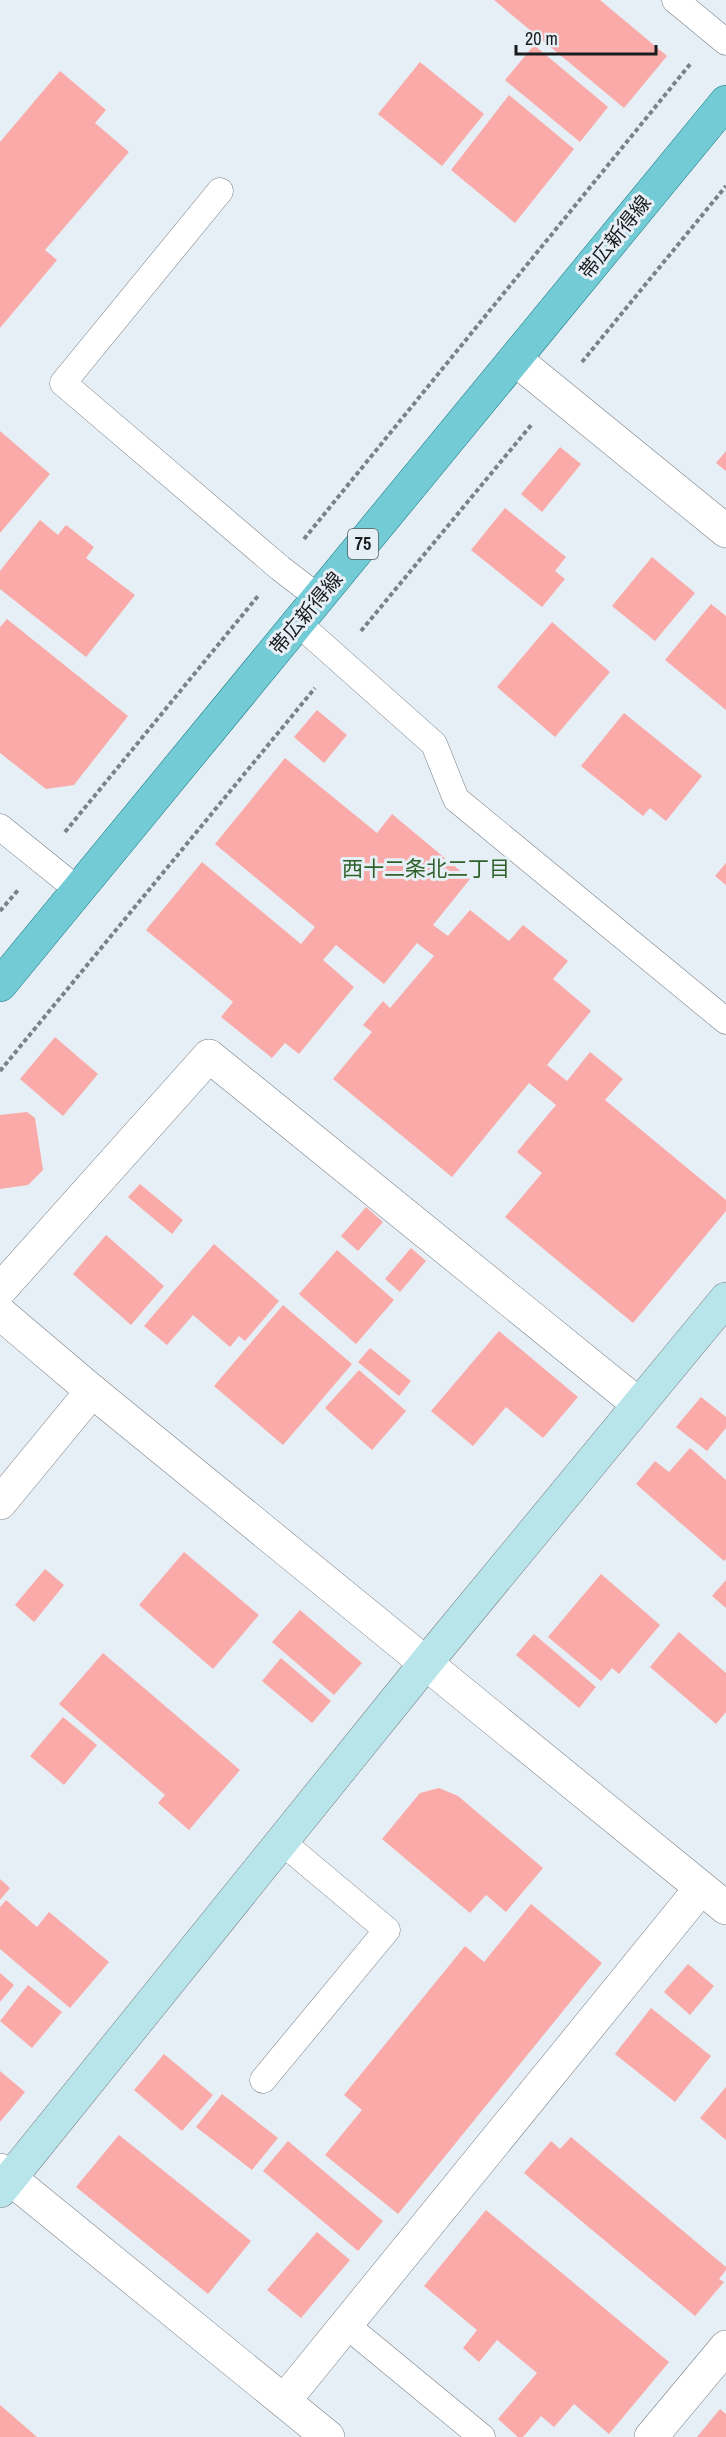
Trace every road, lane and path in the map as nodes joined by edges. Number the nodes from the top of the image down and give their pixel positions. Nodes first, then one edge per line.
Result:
1 (675, 0) edge
2 (721, 38) edge
3 (726, 102) edge
4 (220, 191) dead end
5 (515, 359) junction
6 (726, 531) edge
7 (280, 568) junction
8 (319, 598) junction
9 (298, 623) junction
10 (0, 827) edge
11 (41, 861) junction
12 (78, 890) junction
13 (0, 912) edge
14 (0, 985) edge
15 (726, 1021) edge
16 (0, 1290) edge
17 (722, 1312) edge
18 (0, 1313) edge
19 (92, 1391) junction
20 (638, 1404) junction
21 (0, 1503) edge
22 (425, 1664) junction
23 (282, 1842) junction
24 (701, 1888) junction
25 (726, 1908) edge
26 (263, 2080) dead end
27 (3, 2180) edge
28 (346, 2325) junction
29 (726, 2347) edge
30 (284, 2401) junction
31 (328, 2437) edge
32 (482, 2437) edge
33 (651, 2437) edge

1 - 2 lane
2 - 7 path
3 - 5 main road, 帯広新得線 / 75
4 - 7 lane
5 - 6 street
5 - 8 main road, 帯広新得線 / 75
7 - 8 lane
7 - 11 path
8 - 9 main road, 帯広新得線 / 75
9 - 12 main road, 帯広新得線 / 75
9 - 15 lane
10 - 11 lane
11 - 12 lane
11 - 13 path
12 - 14 main road, 帯広新得線 / 75
16 - 20 street
17 - 20 street
18 - 19 street
19 - 21 street
19 - 22 street
20 - 22 street
22 - 23 street
22 - 24 street
23 - 26 lane
23 - 27 street
24 - 25 street
24 - 28 street
27 - 30 street
28 - 30 street
28 - 32 lane
29 - 33 street
30 - 31 street

